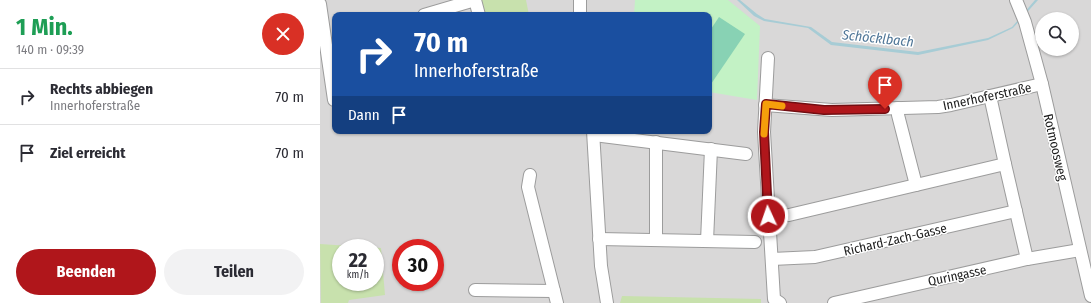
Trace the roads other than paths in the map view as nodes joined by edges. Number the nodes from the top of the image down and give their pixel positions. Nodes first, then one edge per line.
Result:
1 (475, 0) edge
2 (580, 0) edge
3 (1016, 0) edge
4 (320, 4) edge
5 (434, 12) edge
6 (478, 12) edge
7 (580, 12) edge
8 (331, 43) edge
9 (768, 58) dead end
10 (332, 62) edge
11 (1042, 84) junction
12 (990, 96) junction
13 (766, 104) junction
14 (898, 108) junction
15 (594, 134) edge
16 (601, 134) edge
17 (656, 142) junction
18 (711, 149) junction
19 (746, 154) dead end
20 (1005, 164) junction
21 (530, 175) dead end
22 (916, 185) junction
23 (1016, 211) junction
24 (768, 216) junction
25 (599, 240) junction
26 (656, 240) junction
27 (708, 241) junction
28 (755, 242) dead end
29 (1080, 250) junction
30 (772, 259) junction
31 (1027, 259) junction
32 (475, 290) dead end
33 (554, 291) junction
34 (1091, 296) edge
35 (557, 303) edge
36 (607, 303) edge
37 (780, 303) edge
38 (834, 303) edge

1 - 5 street
1 - 6 street
2 - 7 street
3 - 11 street, Rotmoosweg
4 - 8 street
8 - 10 street
9 - 13 street
11 - 12 street, Innerhoferstraße
11 - 29 street, Rotmoosweg
12 - 14 street, Innerhoferstraße
12 - 20 street
13 - 14 street, Innerhoferstraße
13 - 24 street
14 - 22 street
15 - 25 street
16 - 17 street
17 - 18 street
17 - 26 street
18 - 19 street
18 - 27 street
20 - 22 street
20 - 23 street
21 - 33 street
22 - 24 street
23 - 30 street, Richard-Zach-Gasse
23 - 31 street
24 - 30 street
25 - 26 street
25 - 36 street
26 - 27 street
27 - 28 street
29 - 31 street, Quringasse
29 - 34 street, Rotmoosweg
30 - 37 street
31 - 38 street, Quringasse
32 - 33 street
33 - 35 street

